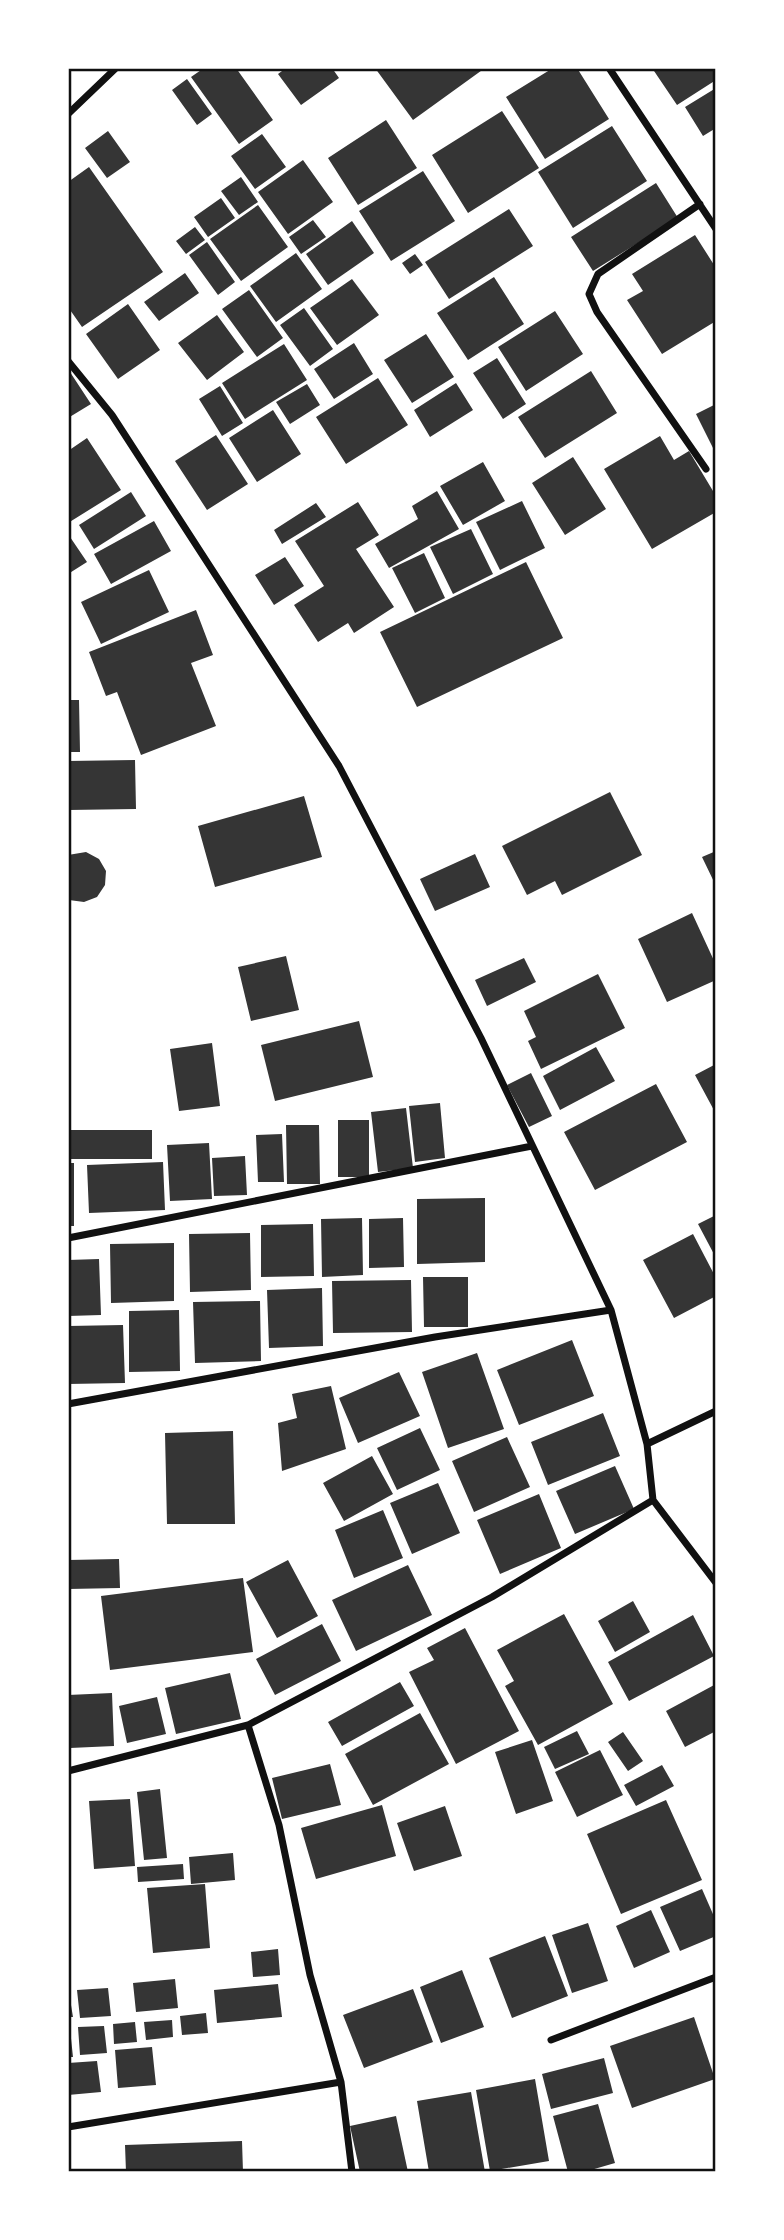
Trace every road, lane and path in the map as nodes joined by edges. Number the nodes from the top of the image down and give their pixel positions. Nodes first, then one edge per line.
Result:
1 (116, 68) edge
2 (609, 68) edge
3 (68, 114) edge
4 (700, 204) junction
5 (716, 229) edge
6 (68, 361) edge
7 (706, 469) dead end
8 (532, 1146) junction
9 (68, 1238) edge
10 (611, 1310) junction
11 (68, 1405) edge
12 (716, 1410) edge
13 (647, 1444) junction
14 (653, 1500) junction
15 (716, 1583) edge
16 (248, 1725) junction
17 (68, 1771) edge
18 (716, 1977) edge
19 (551, 2040) dead end
20 (341, 2082) junction
21 (68, 2127) edge
22 (352, 2172) edge

1 - 3 street
2 - 4 street
4 - 5 street
4 - 7 street
6 - 8 street
8 - 9 street
8 - 10 street
10 - 11 street
10 - 13 street
12 - 13 street
13 - 14 street
14 - 15 street
14 - 16 street
16 - 17 street
16 - 20 street
18 - 19 street
20 - 21 street
20 - 22 street

